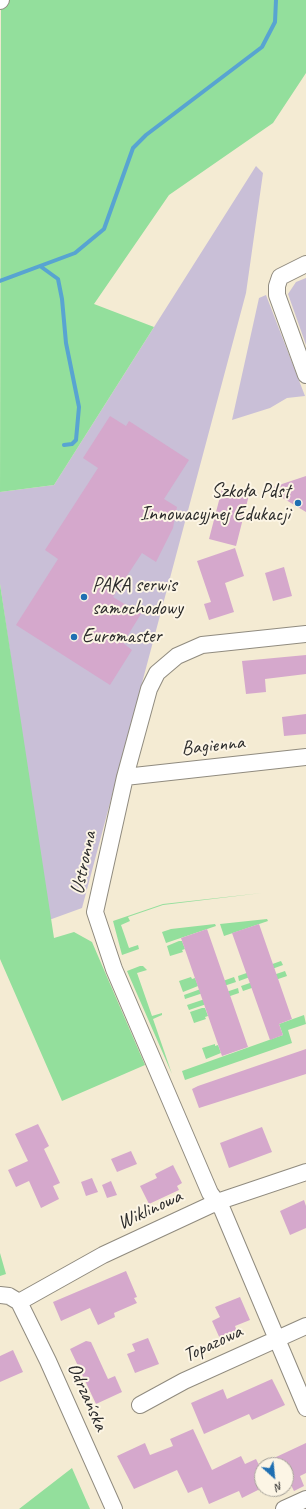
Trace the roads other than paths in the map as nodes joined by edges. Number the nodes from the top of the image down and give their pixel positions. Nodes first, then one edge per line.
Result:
1 (306, 264) edge
2 (306, 375) edge
3 (306, 634) edge
4 (306, 757) edge
5 (125, 777) junction
6 (306, 1172) edge
7 (216, 1202) junction
8 (0, 1295) edge
9 (18, 1302) junction
10 (306, 1326) edge
11 (276, 1338) junction
12 (140, 1404) dead end
13 (306, 1408) edge
14 (306, 1499) edge
15 (114, 1509) edge
16 (284, 1509) edge

1 - 2 street
3 - 5 street, Ustronna
4 - 5 street, Bagienna
5 - 7 street, Ustronna
6 - 7 street, Wiklinowa
7 - 9 street, Wiklinowa
7 - 11 street, Ustronna
8 - 9 street
9 - 15 street, Odrzańska
10 - 11 street, Topazowa
11 - 12 street, Topazowa
11 - 13 street, Ustronna
14 - 16 street

